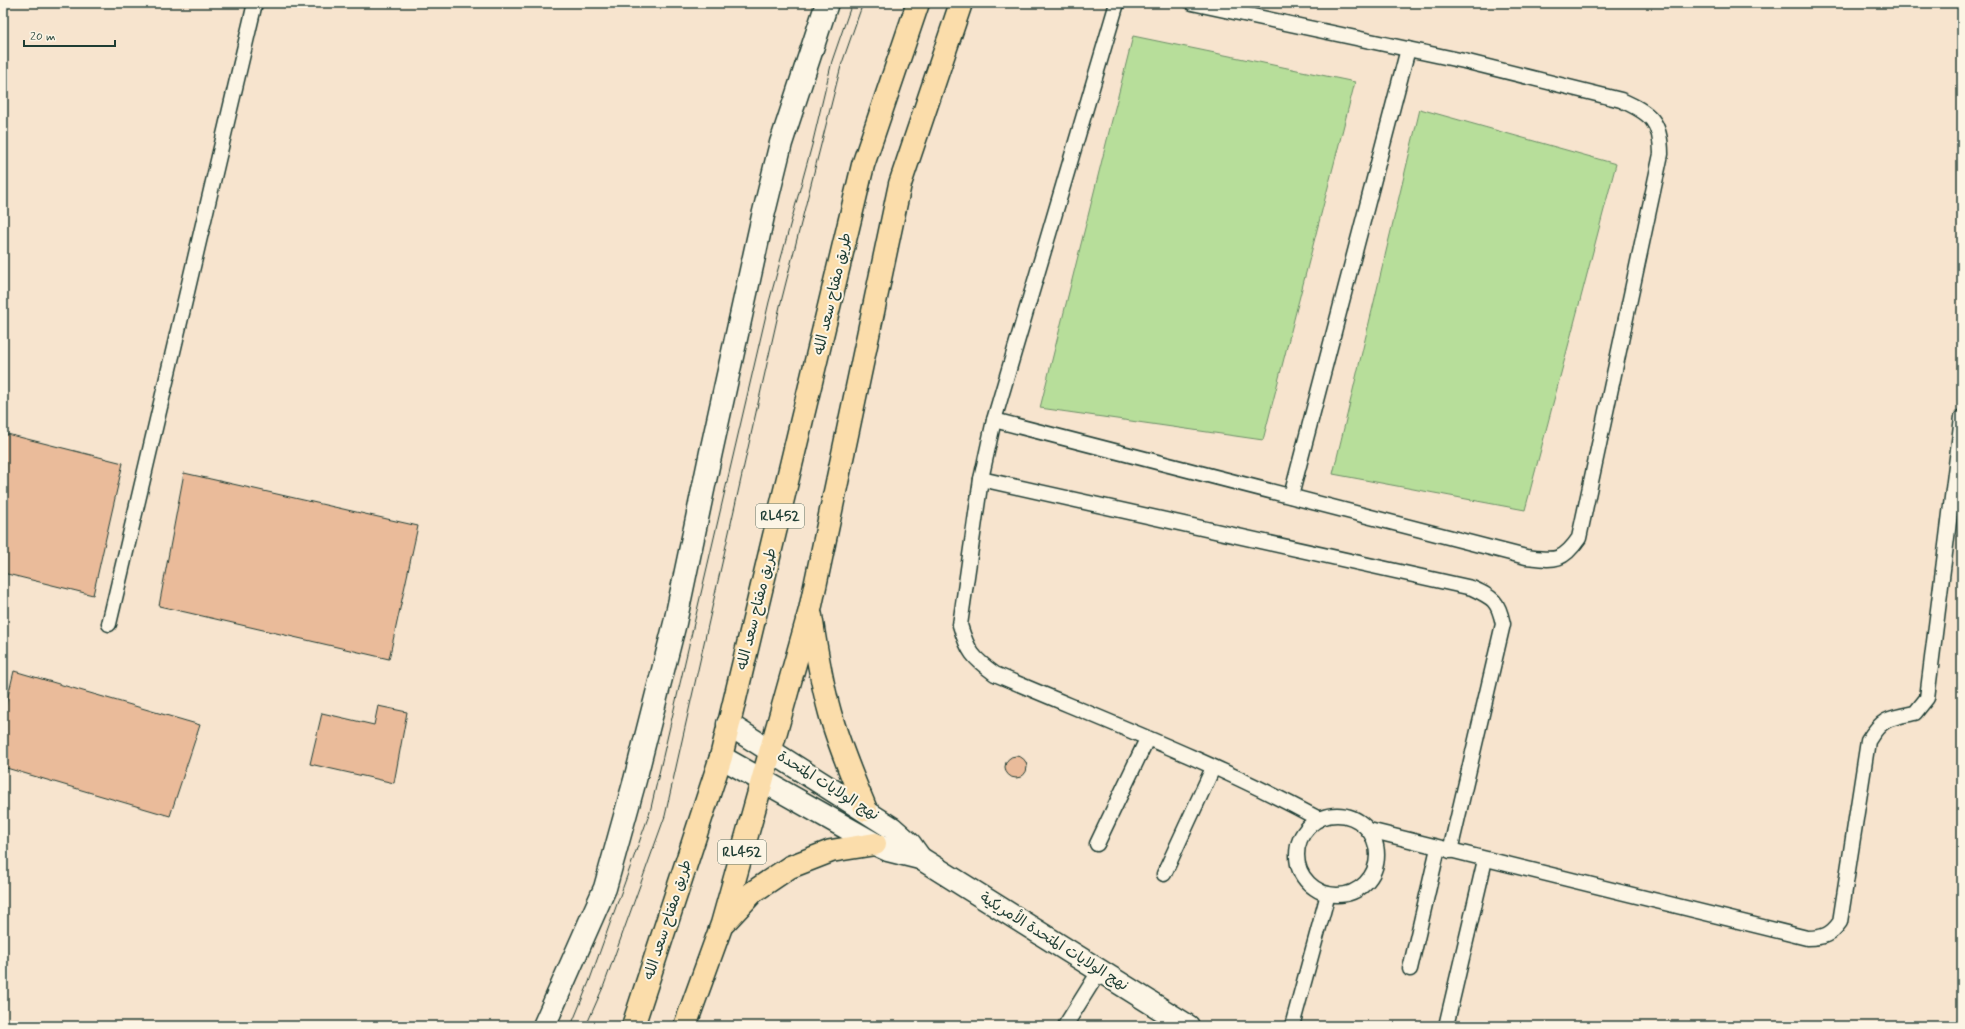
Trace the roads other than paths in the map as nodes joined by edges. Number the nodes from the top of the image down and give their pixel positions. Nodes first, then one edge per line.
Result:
1 (255, 3) edge
2 (827, 3) edge
3 (918, 3) edge
4 (961, 3) edge
5 (1117, 3) edge
6 (1192, 3) edge
7 (1408, 49) junction
8 (1962, 417) edge
9 (994, 420) junction
10 (981, 479) junction
11 (1291, 496) junction
12 (810, 610) junction
13 (109, 624) dead end
14 (728, 724) junction
15 (1147, 738) junction
16 (770, 750) junction
17 (720, 757) junction
18 (1213, 768) junction
19 (761, 780) junction
20 (866, 810) junction
21 (1319, 819) junction
22 (1369, 830) junction
23 (875, 844) junction
24 (1097, 844) dead end
25 (1444, 849) junction
26 (920, 858) junction
27 (1485, 860) junction
28 (1164, 874) dead end
29 (1328, 894) junction
30 (722, 924) junction
31 (1410, 968) dead end
32 (1100, 970) junction
33 (544, 1026) edge
34 (633, 1026) edge
35 (685, 1026) edge
36 (1064, 1026) edge
37 (1188, 1026) edge
38 (1292, 1026) edge
39 (1446, 1026) edge

1 - 13 lane
2 - 33 street
3 - 14 highway, طريق مفتاح سعد الله / RL452
4 - 12 highway, RL452
5 - 9 lane
6 - 7 lane
7 - 11 lane
7 - 11 lane
8 - 27 lane
9 - 10 lane
9 - 11 lane
10 - 15 lane
10 - 25 lane
12 - 16 highway, RL452
12 - 20 highway
14 - 16 street, نهج الولايات المتحدة
14 - 17 highway, طريق مفتاح سعد الله / RL452
15 - 18 lane
15 - 24 lane
16 - 19 highway, RL452
16 - 20 street, نهج الولايات المتحدة
17 - 19 street
17 - 34 highway, طريق مفتاح سعد الله / RL452
18 - 21 lane
18 - 28 lane
19 - 23 street
19 - 30 highway, RL452
20 - 26 street, نهج الولايات المتحدة
21 - 22 lane
21 - 29 lane
22 - 25 lane
22 - 29 lane
23 - 26 street
23 - 30 highway
25 - 27 lane
25 - 31 lane
26 - 32 street, نهج الولايات المتحدة الأمريكية
27 - 39 lane
29 - 38 lane
30 - 35 highway, RL452
32 - 36 lane
32 - 37 street, نهج الولايات المتحدة الأمريكية

